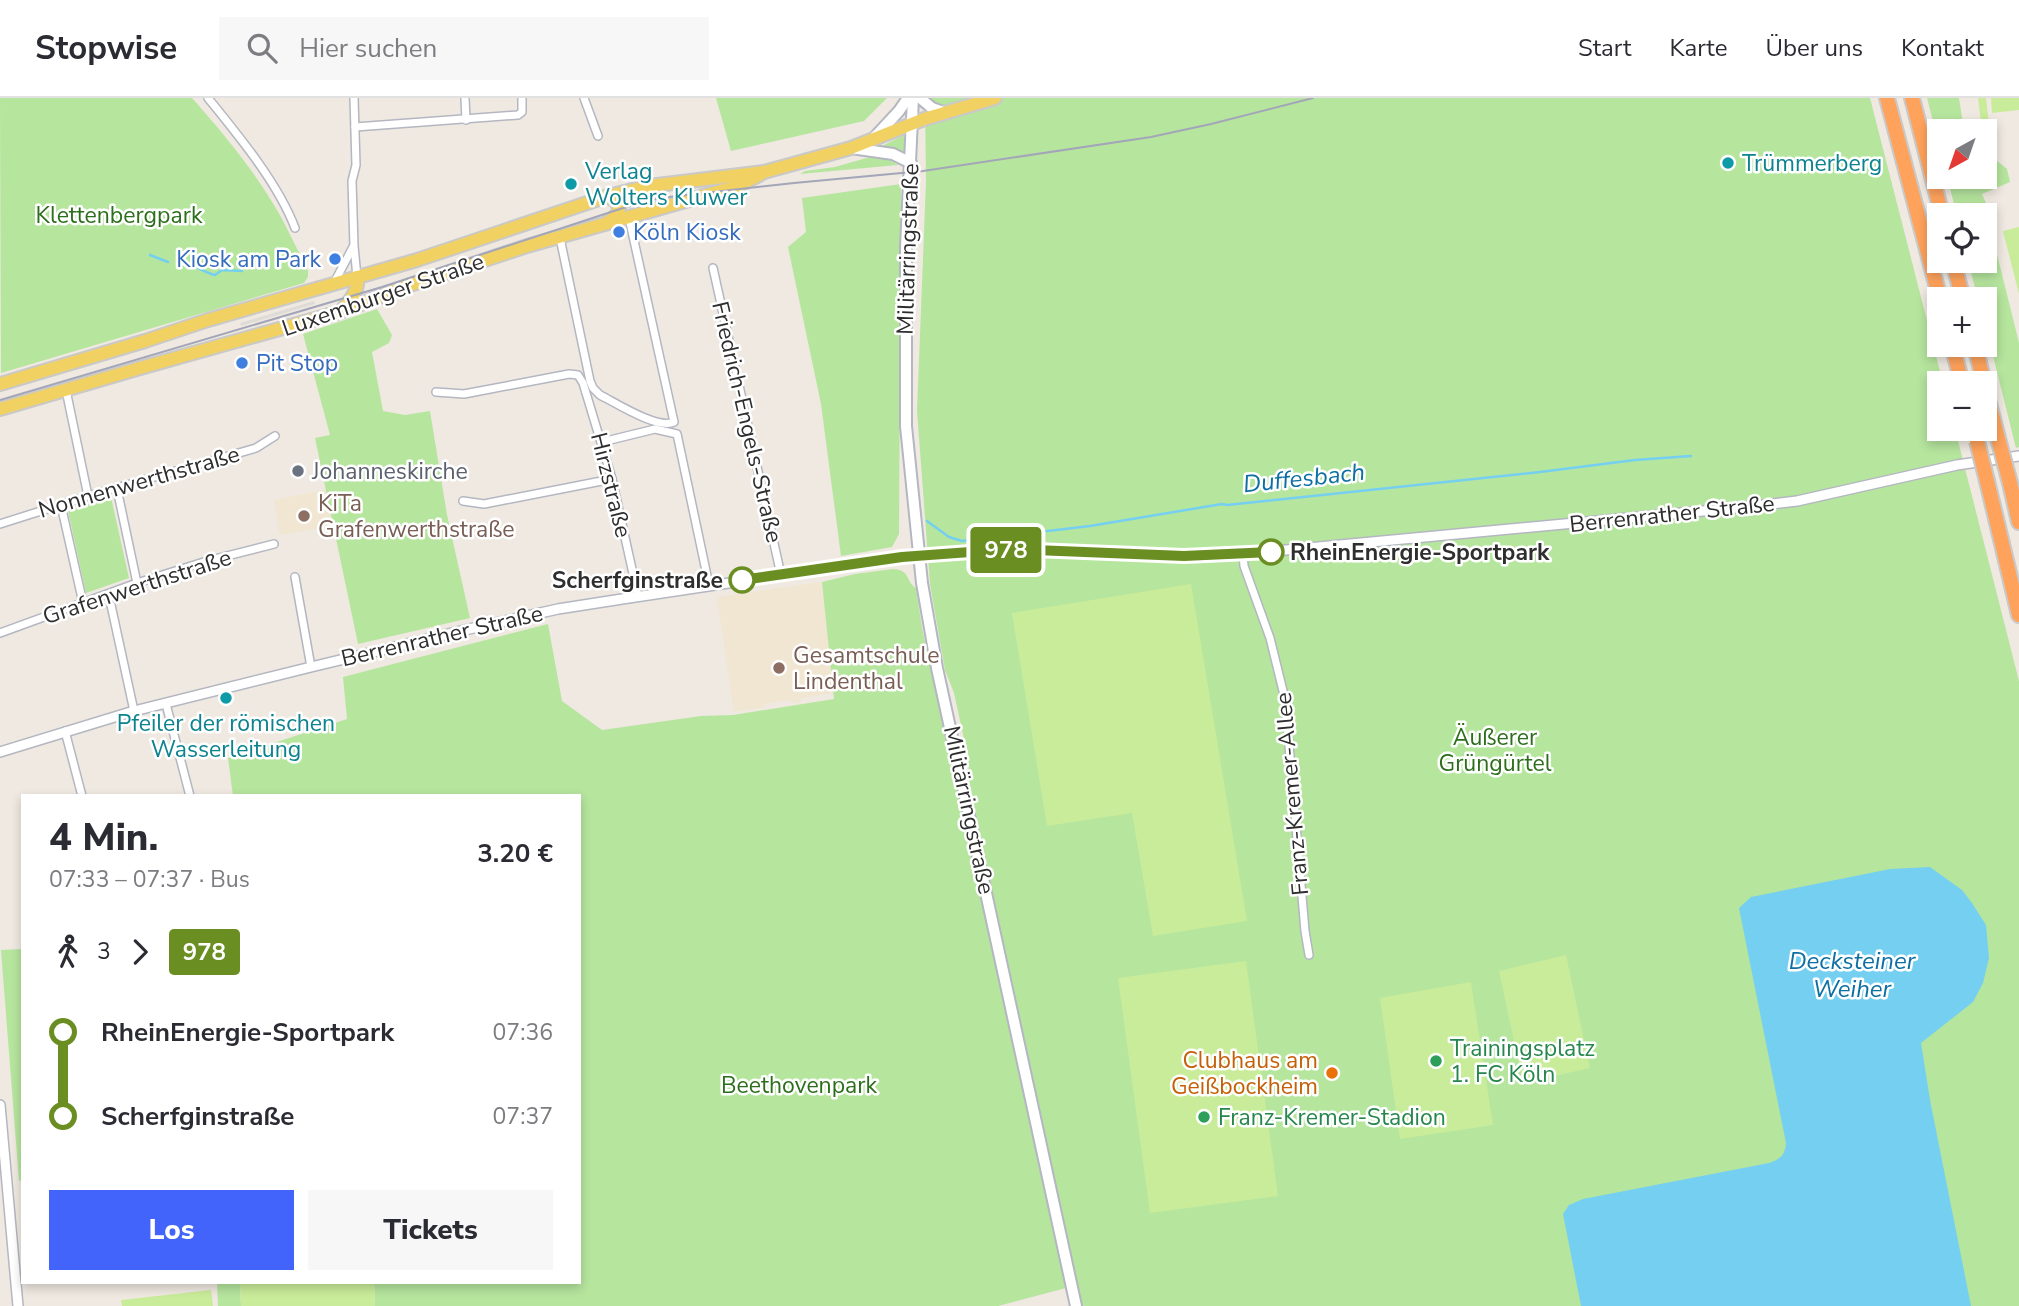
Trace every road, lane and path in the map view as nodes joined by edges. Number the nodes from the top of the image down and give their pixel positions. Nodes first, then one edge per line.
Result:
1 (208, 98) edge
2 (354, 98) edge
3 (465, 98) edge
4 (522, 98) edge
5 (584, 98) edge
6 (908, 98) edge
7 (914, 98) edge
8 (920, 98) edge
9 (995, 98) edge
10 (1887, 98) edge
11 (1912, 98) edge
12 (946, 113) junction
13 (466, 120) junction
14 (913, 123) junction
15 (355, 127) junction
16 (598, 136) dead end
17 (871, 141) junction
18 (851, 148) junction
19 (911, 163) junction
20 (764, 172) junction
21 (608, 196) junction
22 (1939, 203) edge
23 (629, 218) junction
24 (602, 226) junction
25 (295, 228) dead end
26 (560, 238) junction
27 (354, 246) junction
28 (713, 268) dead end
29 (358, 281) junction
30 (333, 284) junction
31 (1937, 287) edge
32 (380, 297) junction
33 (340, 312) junction
34 (0, 384) edge
35 (66, 390) junction
36 (436, 392) dead end
37 (0, 409) edge
38 (1997, 434) edge
39 (275, 436) dead end
40 (1977, 441) edge
41 (602, 442) junction
42 (2019, 456) edge
43 (612, 479) junction
44 (117, 489) junction
45 (88, 496) junction
46 (463, 501) dead end
47 (61, 505) junction
48 (2019, 522) edge
49 (0, 524) edge
50 (274, 544) dead end
51 (1243, 554) junction
52 (919, 556) junction
53 (781, 575) junction
54 (295, 577) dead end
55 (137, 583) junction
56 (709, 585) junction
57 (638, 596) junction
58 (83, 603) junction
59 (111, 605) dead end
60 (2019, 615) edge
61 (0, 633) edge
62 (311, 667) junction
63 (166, 704) junction
64 (134, 711) junction
65 (65, 731) junction
66 (0, 752) edge
67 (81, 794) edge
68 (189, 794) edge
69 (1309, 955) dead end
70 (0, 1105) edge
71 (4, 1175) edge
72 (19, 1306) edge
73 (1076, 1306) edge

1 - 25 street
2 - 15 street
3 - 13 street
4 - 13 street
5 - 16 street
6 - 17 main road
7 - 14 main road, Militärringstraße
8 - 12 main road
9 - 12 main road, Luxemburger Straße
10 - 31 highway
11 - 22 highway
12 - 14 main road, Luxemburger Straße
13 - 15 street
14 - 17 main road, Luxemburger Straße
14 - 19 main road, Militärringstraße
15 - 27 street
17 - 18 main road, Luxemburger Straße
18 - 19 main road
18 - 20 main road, Luxemburger Straße
19 - 52 main road, Militärringstraße
20 - 21 main road, Luxemburger Straße
20 - 23 main road, Luxemburger Straße
21 - 24 main road
21 - 29 main road, Luxemburger Straße
23 - 24 main road, Luxemburger Straße
23 - 26 street
24 - 26 main road, Luxemburger Straße
26 - 32 main road, Luxemburger Straße
27 - 29 street
27 - 30 street
28 - 53 street, Friedrich-Engels-Straße
29 - 30 main road, Luxemburger Straße
29 - 32 main road
29 - 33 main road
30 - 34 main road, Luxemburger Straße
32 - 33 main road, Luxemburger Straße
33 - 35 main road, Luxemburger Straße
35 - 37 main road, Luxemburger Straße
35 - 45 street
36 - 41 street, Hirzstraße
38 - 48 highway, bridge
39 - 44 street, Nonnenwerthstraße
40 - 60 highway, bridge
41 - 43 street, Hirzstraße
41 - 56 street
42 - 51 street, Berrenrather Straße
43 - 46 street
43 - 57 street, Hirzstraße
44 - 45 street, Nonnenwerthstraße
44 - 55 street
45 - 47 street, Nonnenwerthstraße
47 - 49 street, Nonnenwerthstraße
47 - 58 street
50 - 55 street, Grafenwerthstraße
51 - 52 street, Berrenrather Straße
51 - 69 street, Franz-Kremer-Allee
52 - 53 street, Berrenrather Straße
52 - 73 main road, Militärringstraße
53 - 56 street, Berrenrather Straße
54 - 62 street
55 - 58 street, Grafenwerthstraße
56 - 57 street, Berrenrather Straße
57 - 62 street, Berrenrather Straße
58 - 61 street, Grafenwerthstraße
59 - 64 street
62 - 63 street, Berrenrather Straße
63 - 64 street, Berrenrather Straße
63 - 68 street
64 - 65 street, Berrenrather Straße
65 - 66 street, Berrenrather Straße
65 - 67 street
70 - 71 street
71 - 72 street

